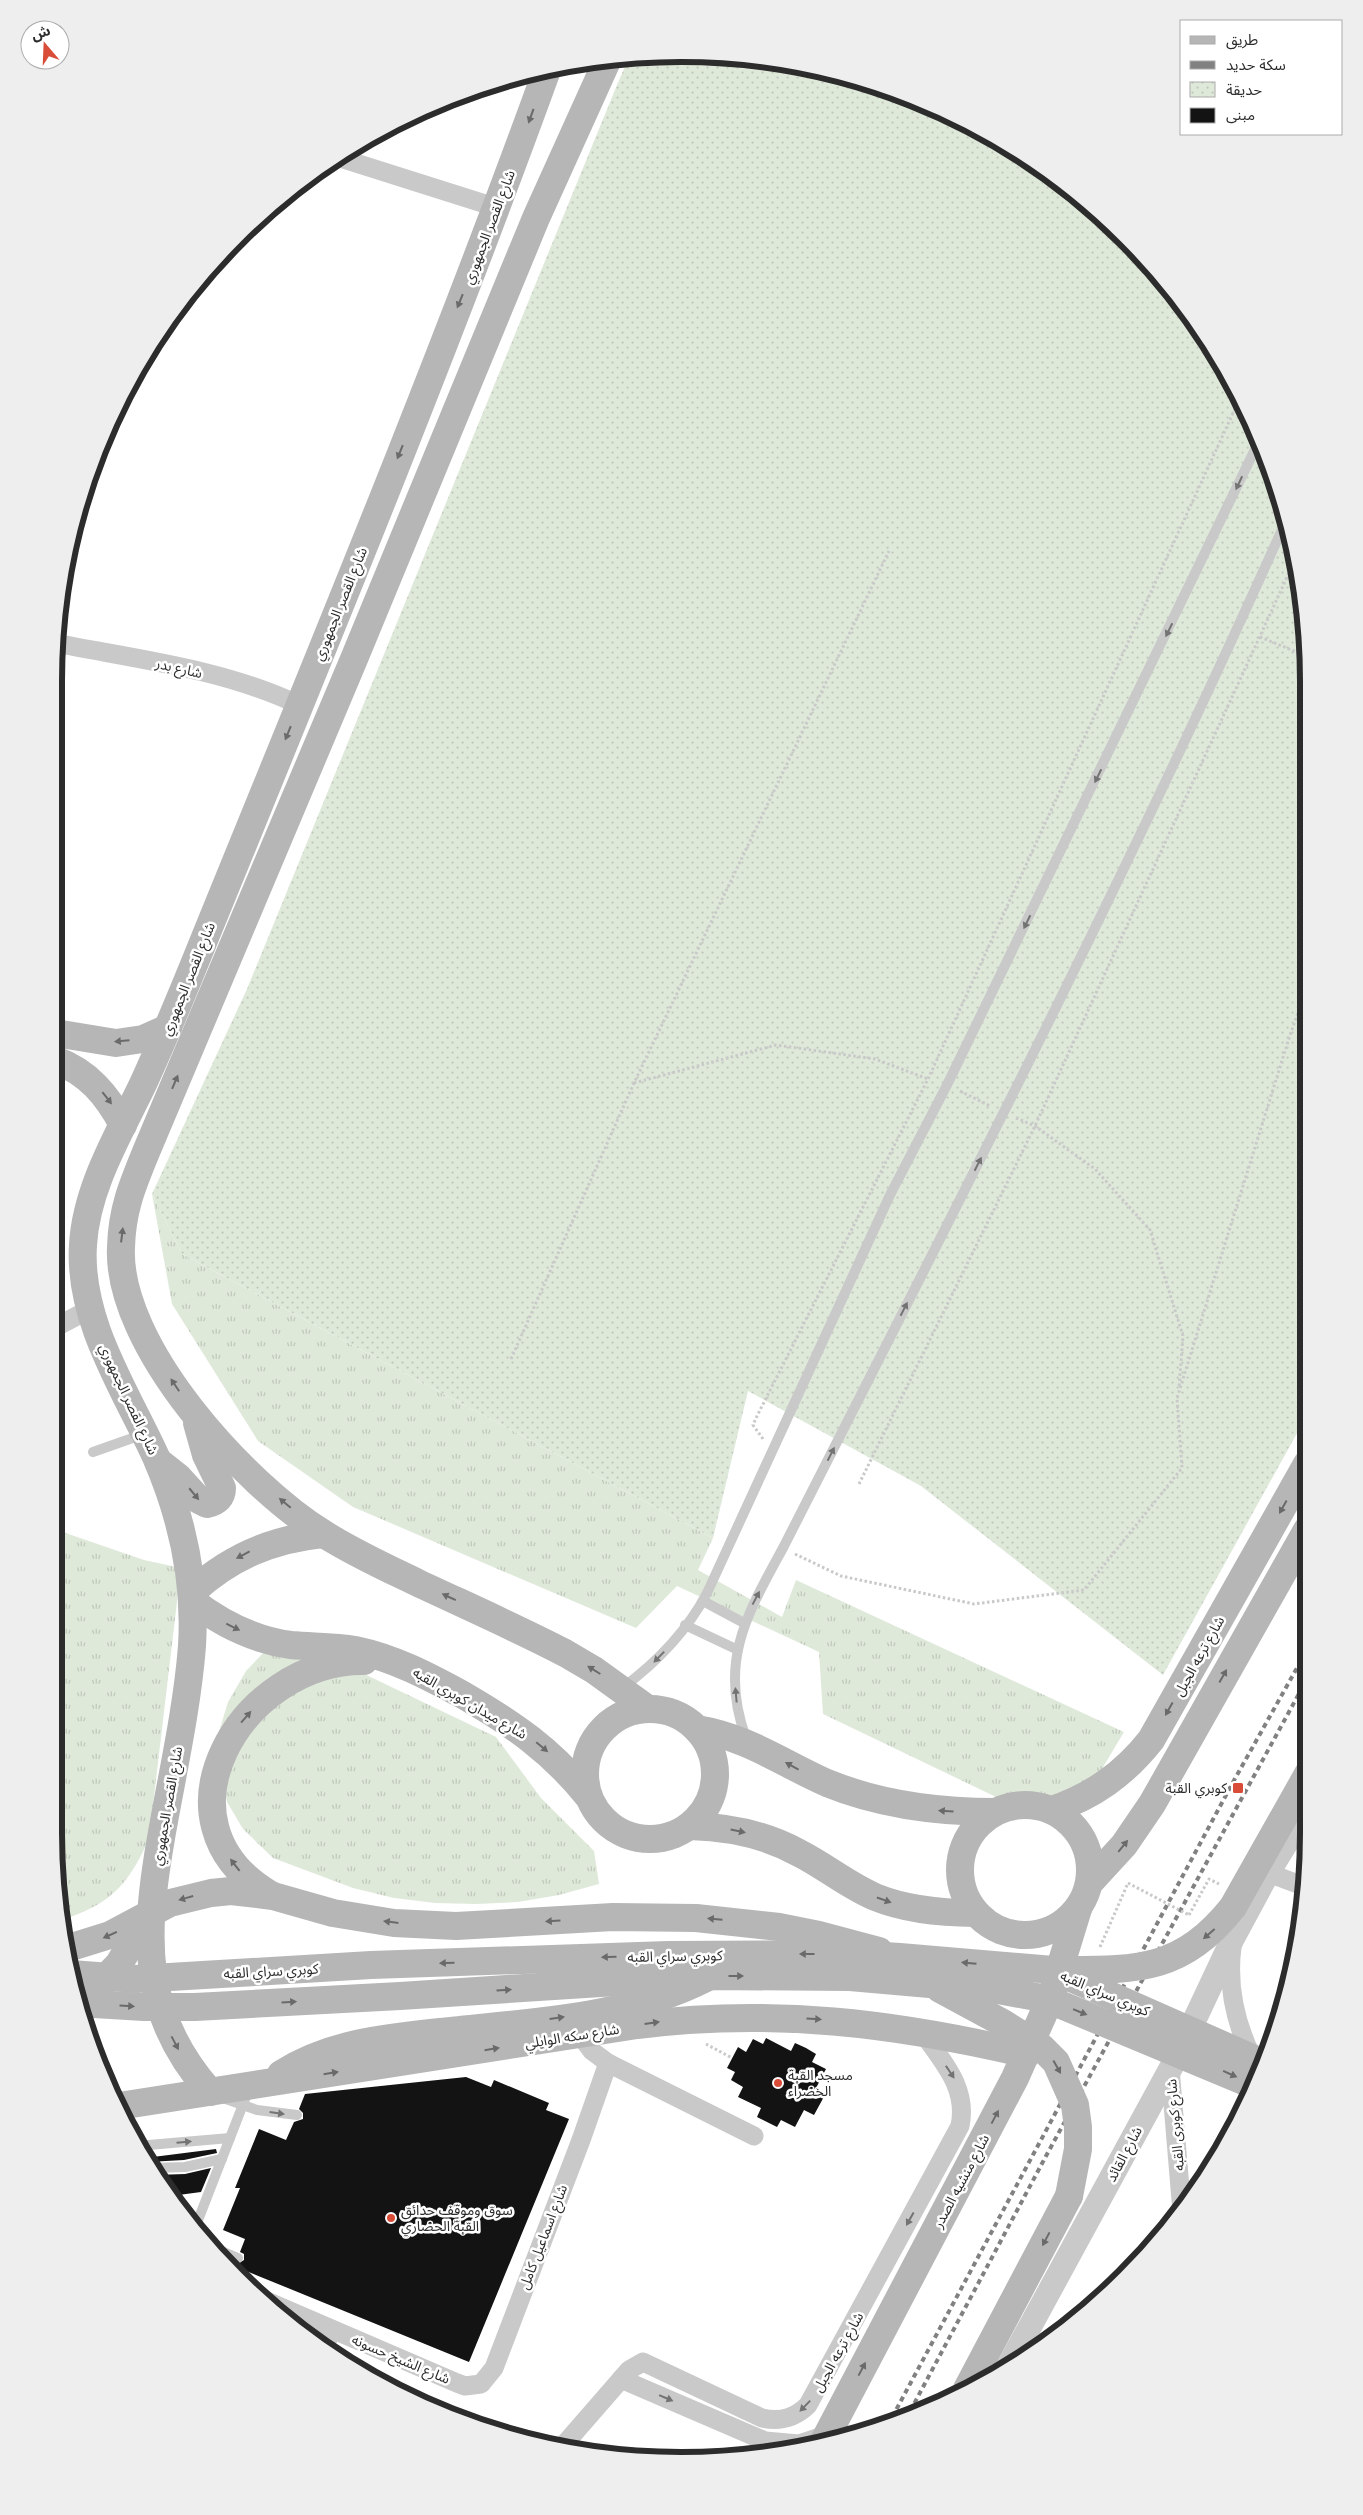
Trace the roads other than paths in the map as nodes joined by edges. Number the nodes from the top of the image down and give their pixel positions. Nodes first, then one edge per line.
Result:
1 (604, 68) edge
2 (544, 78) edge
3 (348, 161) edge
4 (498, 208) junction
5 (1255, 450) edge
6 (1281, 531) edge
7 (64, 644) edge
8 (299, 705) junction
9 (168, 1028) junction
10 (62, 1034) edge
11 (62, 1062) edge
12 (123, 1126) junction
13 (90, 1309) junction
14 (62, 1324) edge
15 (196, 1415) junction
16 (144, 1434) junction
17 (93, 1452) dead end
18 (158, 1461) junction
19 (1300, 1477) edge
20 (323, 1534) junction
21 (1300, 1542) edge
22 (1250, 1566) junction
23 (1277, 1581) junction
24 (192, 1596) junction
25 (703, 1601) junction
26 (744, 1623) junction
27 (685, 1626) junction
28 (738, 1650) junction
29 (393, 1661) junction
30 (622, 1688) junction
31 (648, 1709) junction
32 (697, 1729) junction
33 (748, 1742) junction
34 (1300, 1788) edge
35 (588, 1796) junction
36 (1052, 1810) junction
37 (995, 1812) junction
38 (1300, 1821) edge
39 (690, 1826) junction
40 (1268, 1873) junction
41 (1090, 1882) junction
42 (1298, 1884) edge
43 (272, 1896) junction
44 (1078, 1909) junction
45 (150, 1912) junction
46 (975, 1913) junction
47 (1013, 1934) junction
48 (1233, 1938) junction
49 (73, 1947) edge
50 (900, 1957) junction
51 (1053, 1970) junction
52 (79, 1975) edge
53 (710, 1976) junction
54 (930, 1983) junction
55 (85, 1998) edge
56 (87, 2004) edge
57 (922, 2032) junction
58 (580, 2035) junction
59 (974, 2042) junction
60 (1026, 2054) junction
61 (1257, 2059) edge
62 (1258, 2060) edge
63 (1175, 2061) junction
64 (608, 2063) junction
65 (1248, 2083) edge
66 (210, 2092) junction
67 (254, 2096) junction
68 (125, 2105) edge
69 (296, 2115) dead end
70 (754, 2136) dead end
71 (230, 2138) junction
72 (146, 2145) edge
73 (222, 2159) junction
74 (161, 2168) edge
75 (1181, 2198) edge
76 (198, 2220) edge
77 (226, 2253) edge
78 (238, 2258) dead end
79 (287, 2311) edge
80 (333, 2330) junction
81 (327, 2340) edge
82 (1015, 2355) edge
83 (621, 2379) junction
84 (972, 2380) edge
85 (457, 2383) joint
86 (827, 2435) edge
87 (566, 2442) edge
88 (786, 2443) edge

15 -> 1 main road, شارع القصر الجمهوري
2 -> 4 main road, شارع القصر الجمهوري
3 - 4 street
4 -> 8 main road, شارع القصر الجمهوري
5 -> 25 lane
26 -> 6 lane
7 - 8 street, شارع بدر
8 -> 9 main road, شارع القصر الجمهوري
9 -> 10 main road
9 - 12 main road, شارع القصر الجمهوري
11 -> 12 main road
12 - 13 main road, شارع القصر الجمهوري
13 - 14 street
13 - 16 main road, شارع القصر الجمهوري
18 -> 15 main road
20 -> 15 main road, شارع القصر الجمهوري
16 - 17 lane
16 - 18 main road, شارع القصر الجمهوري
18 - 24 main road, شارع القصر الجمهوري
19 -> 22 main road, شارع ترعه الجبل
20 -> 24 main road
30 -> 20 main road
21 - 23 main road
22 - 23 main road
22 -> 36 main road, شارع ترعه الجبل
41 -> 23 main road
24 -> 29 main road, شارع ميدان كوبري القبه
24 - 45 main road, شارع القصر الجمهوري
25 - 26 lane
25 - 27 lane
26 - 28 lane
27 - 28 lane
27 -> 30 lane
33 -> 28 lane
29 -> 35 main road, شارع ميدان كوبري القبه
43 -> 29 main road
30 - 31 main road
31 - 32 main road
31 - 35 main road
32 - 33 main road
32 - 39 main road
37 -> 33 main road
34 -> 51 main road, bridge
35 - 39 main road
36 - 37 main road
36 - 41 main road
37 - 46 main road
38 - 40 street, شارع القائد
39 -> 46 main road
40 - 42 street
40 - 48 street, شارع القائد
41 - 44 main road
43 -> 45 main road
50 -> 43 main road, bridge
44 - 47 main road
44 - 60 main road, شارع منشيه الصدر
45 -> 49 main road
45 - 55 main road, شارع القصر الجمهوري
45 -> 66 main road, شارع القصر الجمهوري
46 - 47 main road
47 - 59 main road
48 - 61 street
48 - 63 street, شارع القائد
51 -> 50 main road, كوبري سراي القبه, bridge
50 -> 52 main road, كوبري سراي القبه, bridge
51 - 62 main road, كوبري سراي القبه, bridge
53 -> 54 main road, كوبري سراي القبه, bridge
56 -> 53 main road, كوبري سراي القبه, bridge
67 -> 53 main road
54 -> 65 main road, كوبري سراي القبه, bridge
54 -> 84 main road, bridge
58 -> 57 main road, شارع سكه الوايلي
57 - 59 main road, شارع سكه الوايلي
57 -> 83 street, شارع ترعه الجبل
58 - 64 street
67 -> 58 main road, شارع سكه الوايلي
59 - 60 main road, شارع سكه الوايلي
86 -> 60 main road, شارع منشيه الصدر
62 - 63 street
63 - 75 street, شارع كوبرى القبه
63 - 82 street, شارع القائد
64 - 70 street
64 - 85 street, شارع اسماعيل كامل
66 - 67 main road, شارع سكه الوايلي
66 - 68 main road, شارع سكه الوايلي
67 -> 69 lane
67 - 71 lane
72 -> 71 lane
71 - 73 lane
73 - 74 lane
73 - 76 lane
77 - 78 lane
79 - 80 street, شارع الشيخ حسونه
80 - 81 street
80 - 85 street, شارع الشيخ حسونه
83 - 87 street, شارع ترعه الجبل
83 -> 88 street

